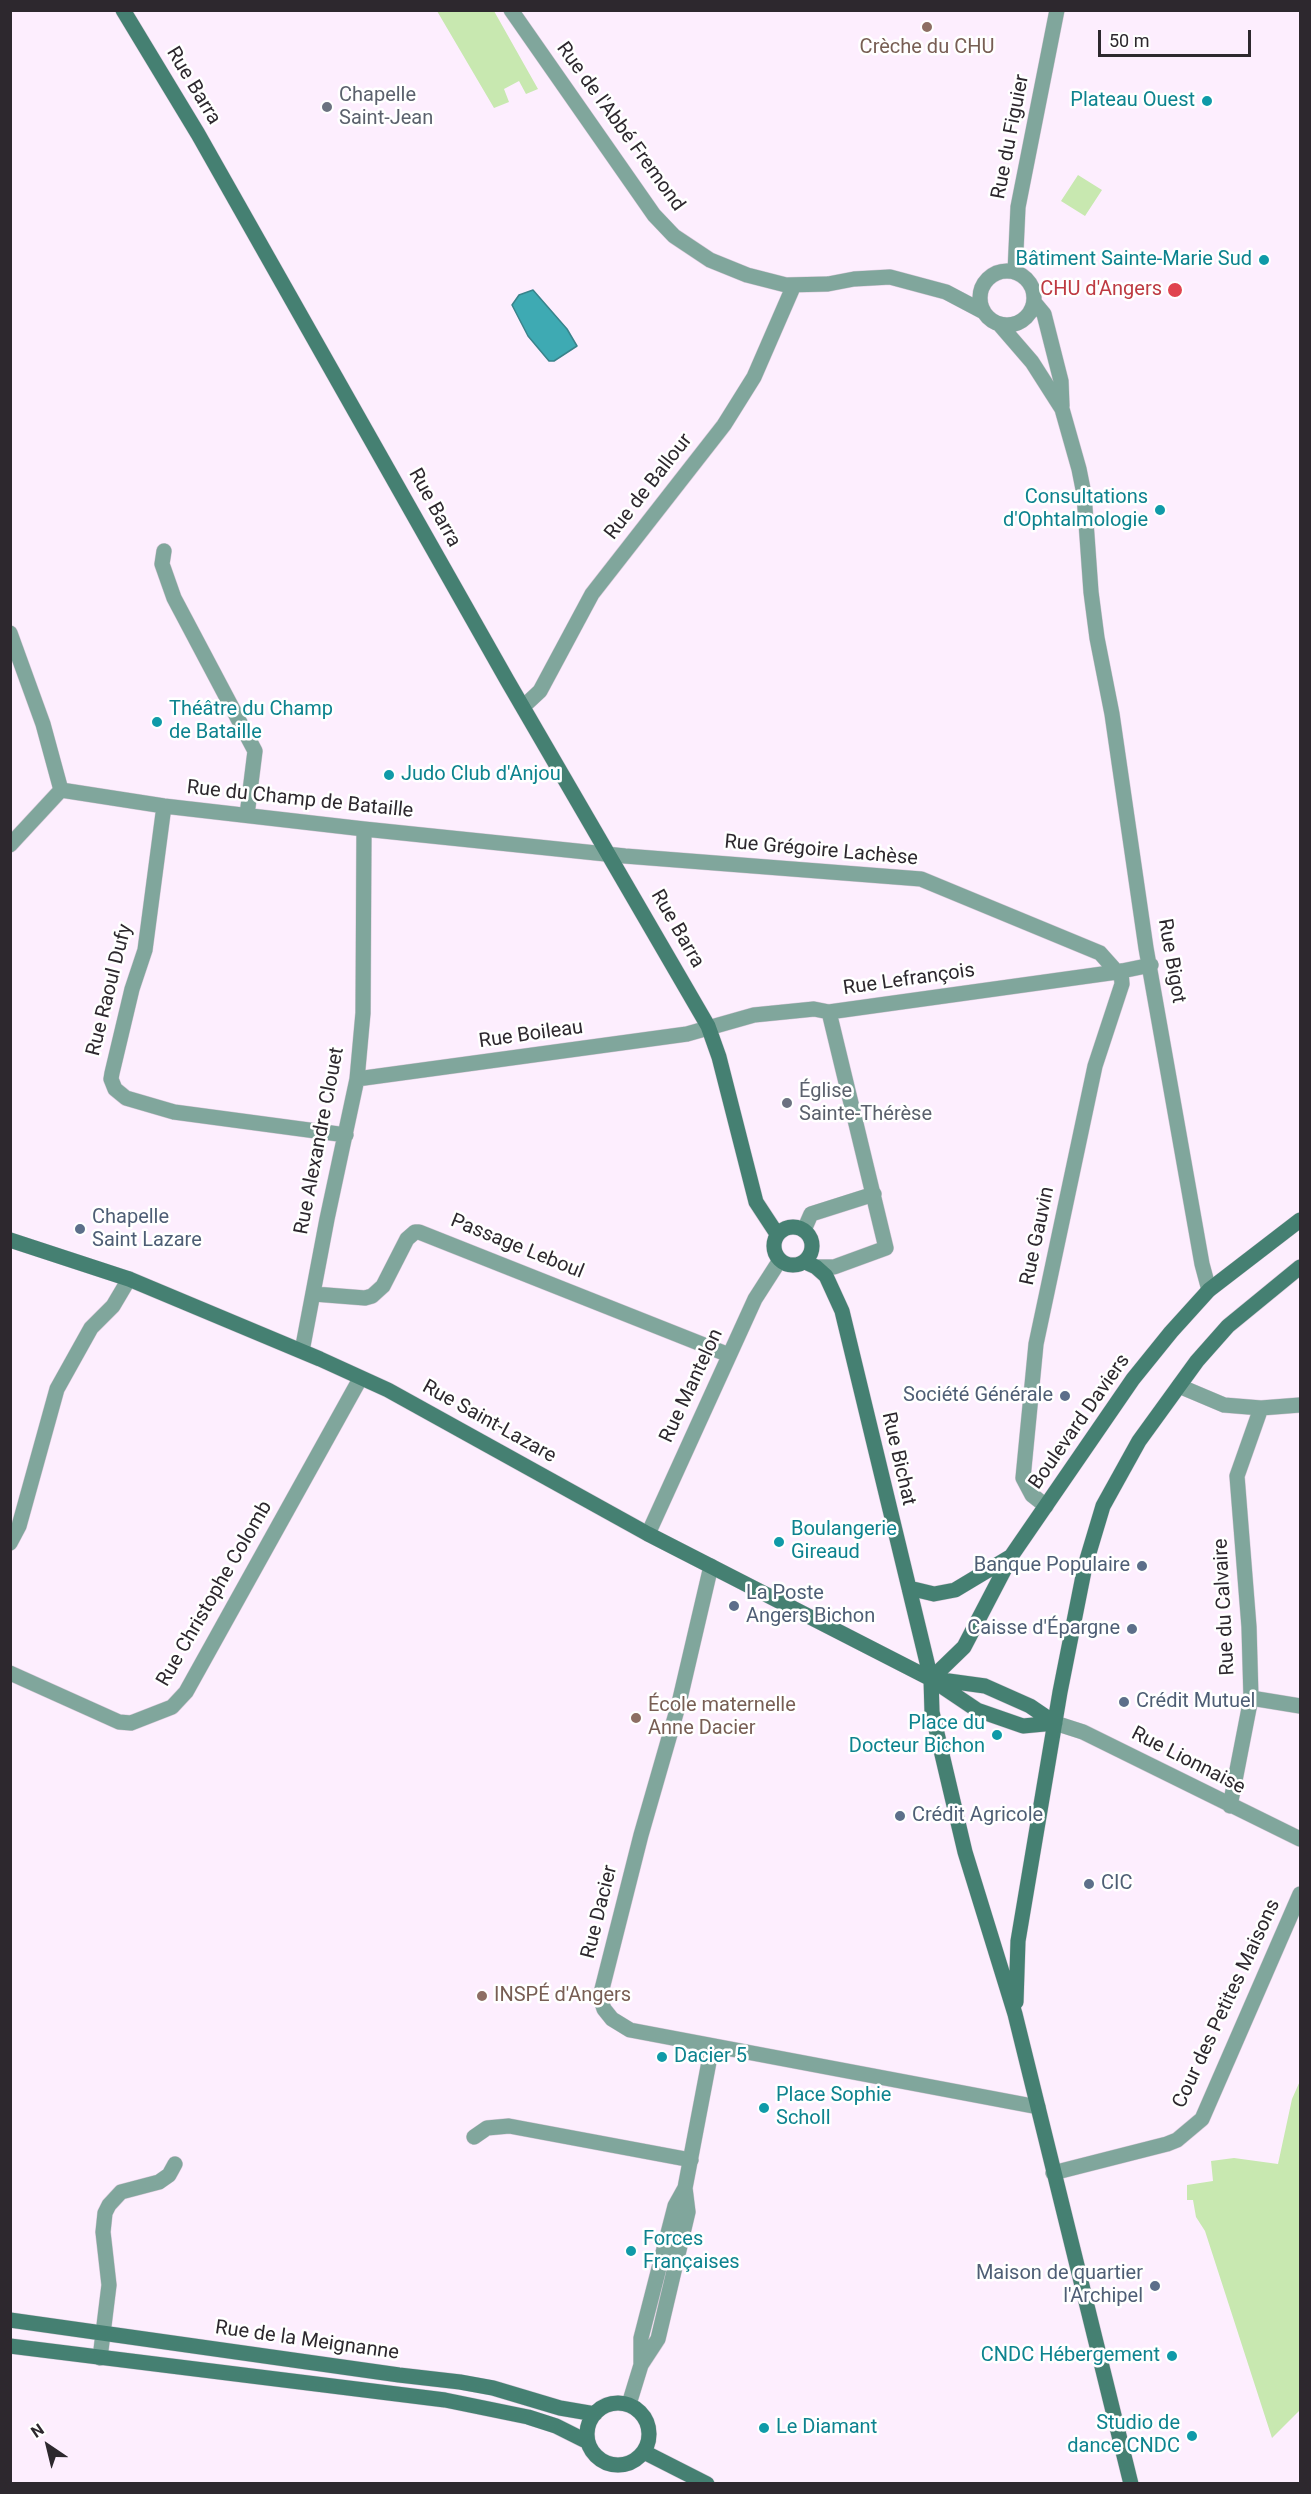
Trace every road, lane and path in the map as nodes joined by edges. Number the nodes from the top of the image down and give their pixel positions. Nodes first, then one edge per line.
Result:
1 (123, 10) edge
2 (510, 10) edge
3 (1057, 10) edge
4 (1015, 272) junction
5 (794, 285) junction
6 (1034, 302) junction
7 (982, 311) junction
8 (1000, 325) junction
9 (1062, 409) junction
10 (164, 551) dead end
11 (10, 633) edge
12 (524, 706) junction
13 (61, 790) junction
14 (164, 806) junction
15 (247, 815) junction
16 (364, 829) junction
17 (10, 845) edge
18 (609, 854) junction
19 (1151, 965) junction
20 (1119, 971) junction
21 (829, 1012) junction
22 (708, 1026) junction
23 (357, 1079) junction
24 (346, 1135) junction
25 (874, 1194) junction
26 (1300, 1220) edge
27 (804, 1230) junction
28 (777, 1234) junction
29 (10, 1240) edge
30 (780, 1260) junction
31 (811, 1264) junction
32 (1300, 1267) edge
33 (129, 1279) junction
34 (1209, 1290) junction
35 (314, 1294) junction
36 (302, 1351) junction
37 (729, 1355) junction
38 (360, 1379) junction
39 (1179, 1386) junction
40 (1300, 1405) edge
41 (1261, 1408) junction
42 (1046, 1506) junction
43 (648, 1534) junction
44 (10, 1543) edge
45 (1012, 1556) junction
46 (711, 1566) junction
47 (909, 1588) junction
48 (10, 1673) edge
49 (931, 1679) junction
50 (1251, 1698) junction
51 (1300, 1706) edge
52 (1055, 1723) junction
53 (1230, 1806) junction
54 (1300, 1839) edge
55 (1300, 1894) edge
56 (1015, 2014) junction
57 (712, 2046) junction
58 (1038, 2107) junction
59 (474, 2137) dead end
60 (691, 2160) junction
61 (175, 2164) dead end
62 (1053, 2173) junction
63 (10, 2320) edge
64 (104, 2334) junction
65 (10, 2346) edge
66 (100, 2358) junction
67 (629, 2404) junction
68 (595, 2414) junction
69 (588, 2442) junction
70 (644, 2452) junction
71 (707, 2484) edge
72 (1131, 2484) edge

1 - 12 main road, Rue Barra
2 - 5 street, Rue de l'Abbé Fremond
3 - 4 street, Rue du Figuier
4 - 6 street
4 - 7 street
5 - 7 street, Rue de l'Abbé Fremond
5 - 12 street, Rue de Ballour
6 - 8 street
6 - 9 street
7 - 8 street
8 - 9 street
9 - 19 street, Rue Bigot
10 - 15 street
11 - 13 street
12 - 18 main road, Rue Barra
13 - 14 street, Rue du Champ de Bataille
13 - 17 street
14 - 15 street, Rue du Champ de Bataille
14 - 24 street, Rue Raoul Dufy
15 - 16 street, Rue du Champ de Bataille
16 - 18 street, Rue du Champ de Bataille
16 - 23 street, Rue Alexandre Clouet
18 - 20 street, Rue Grégoire Lachèse
18 - 22 main road, Rue Barra
19 - 20 street
19 - 34 street, Rue Bigot
20 - 21 street, Rue Lefrançois
20 - 42 street, Rue Gauvin
21 - 22 street, Rue Lefrançois
21 - 25 street
22 - 23 street, Rue Boileau
22 - 28 main road
23 - 24 street, Rue Alexandre Clouet
24 - 35 street, Rue Alexandre Clouet
25 - 27 street
25 - 31 street
26 - 34 main road, Boulevard Daviers
27 - 28 main road
27 - 31 main road
28 - 30 main road
29 - 33 main road, Rue Saint-Lazare
30 - 31 main road
30 - 37 street, Rue Mantelon
31 - 47 main road, Rue Bichat
32 - 39 main road
33 - 36 main road, Rue Saint-Lazare
33 - 44 street
34 - 42 main road, Boulevard Daviers
35 - 36 street, Rue Alexandre Clouet
35 - 37 street, Passage Leboul
36 - 38 main road, Rue Saint-Lazare
37 - 43 street, Rue Mantelon
38 - 43 main road, Rue Saint-Lazare
38 - 48 street, Rue Christophe Colomb
39 - 41 street
39 - 52 main road
40 - 41 street
41 - 50 street, Rue du Calvaire
42 - 45 main road, Boulevard Daviers
43 - 46 main road, Rue Saint-Lazare
45 - 47 main road
45 - 49 main road, Boulevard Daviers
46 - 49 main road, Rue Saint-Lazare
46 - 57 street, Rue Dacier
47 - 49 main road, Rue Bichat
49 - 52 main road, Rue Saint-Lazare
49 - 52 main road, Rue Saint-Lazare
49 - 56 main road, Rue Bichat
50 - 51 street
50 - 53 street, Rue du Calvaire
52 - 53 street, Rue Lionnaise
52 - 56 main road
53 - 54 street, Rue Lionnaise
55 - 62 street, Cour des Petites Maisons
56 - 58 main road
57 - 58 street, Rue Dacier
57 - 60 street
58 - 62 main road
59 - 60 street
60 - 67 street
61 - 64 street
62 - 72 main road
63 - 64 main road, Rue de la Meignanne
64 - 66 street
64 - 68 main road, Rue de la Meignanne
65 - 66 main road, Rue de la Meignanne
66 - 69 main road, Rue de la Meignanne
67 - 68 main road
67 - 70 main road
68 - 69 main road
69 - 70 main road
70 - 71 main road

